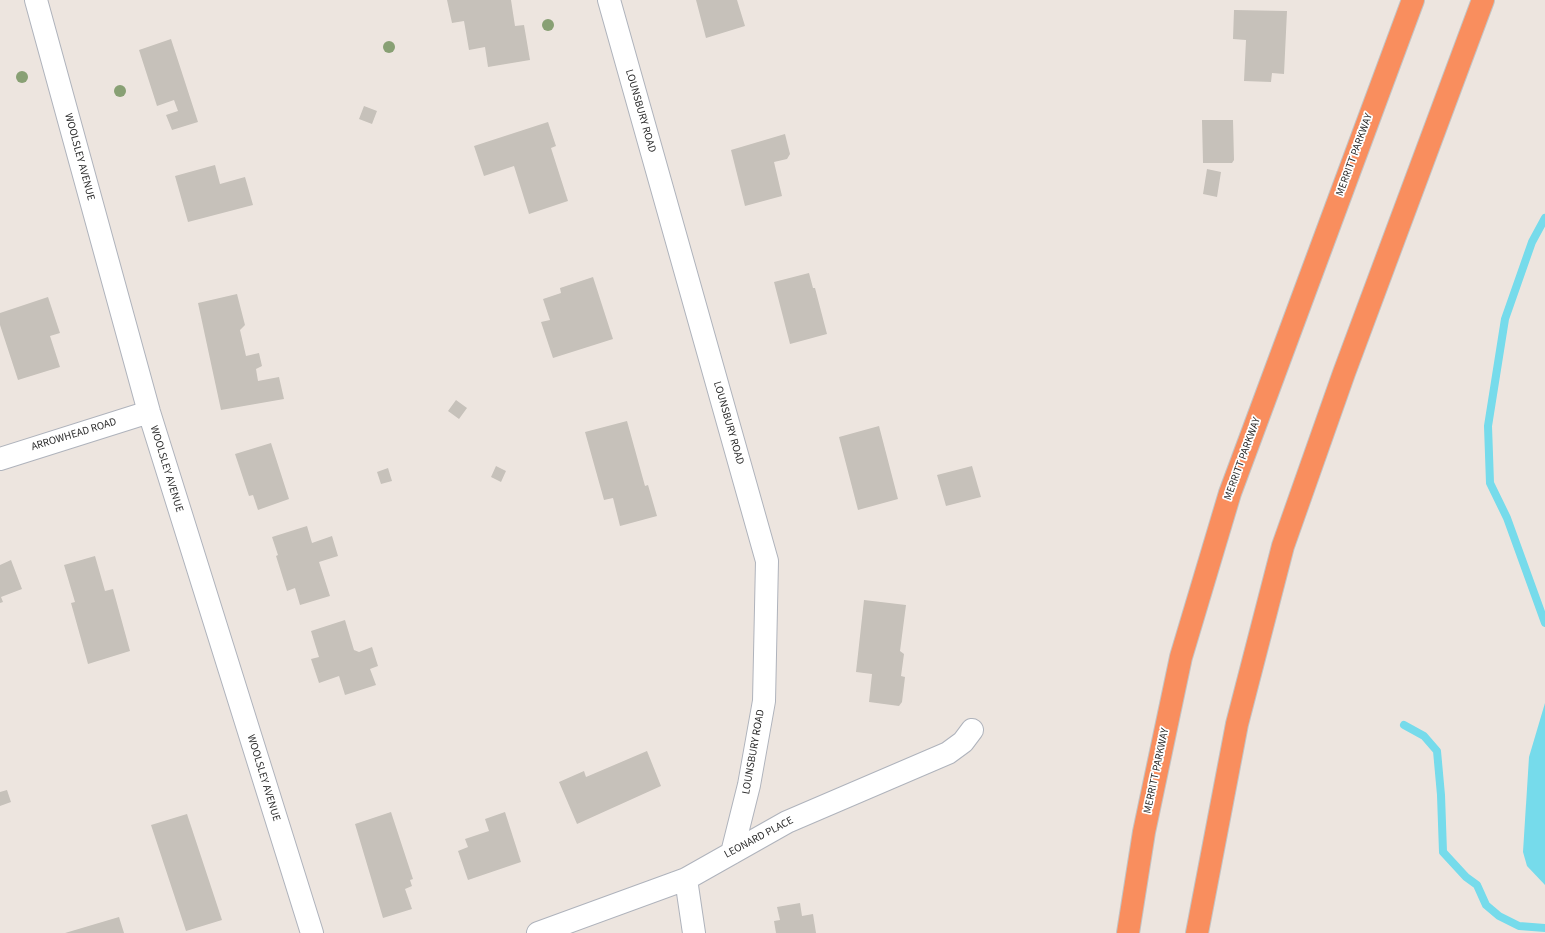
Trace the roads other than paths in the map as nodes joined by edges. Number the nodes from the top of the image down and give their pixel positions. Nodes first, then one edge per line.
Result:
1 (36, 0) edge
2 (609, 0) edge
3 (1413, 0) edge
4 (1483, 0) edge
5 (149, 412) junction
6 (0, 458) edge
7 (972, 730) dead end
8 (732, 853) junction
9 (686, 879) junction
10 (312, 933) edge
11 (538, 933) edge
12 (694, 933) edge
13 (1128, 933) edge
14 (1198, 933) edge

1 - 5 street, WOOLSLEY AVENUE
2 - 8 street, LOUNSBURY ROAD
3 - 13 highway, MERRITT PARKWAY
4 - 14 highway
5 - 6 street, ARROWHEAD ROAD
5 - 10 street, WOOLSLEY AVENUE
7 - 8 street, LEONARD PLACE
8 - 9 street, LEONARD PLACE
9 - 11 street, LEONARD PLACE
9 - 12 street

